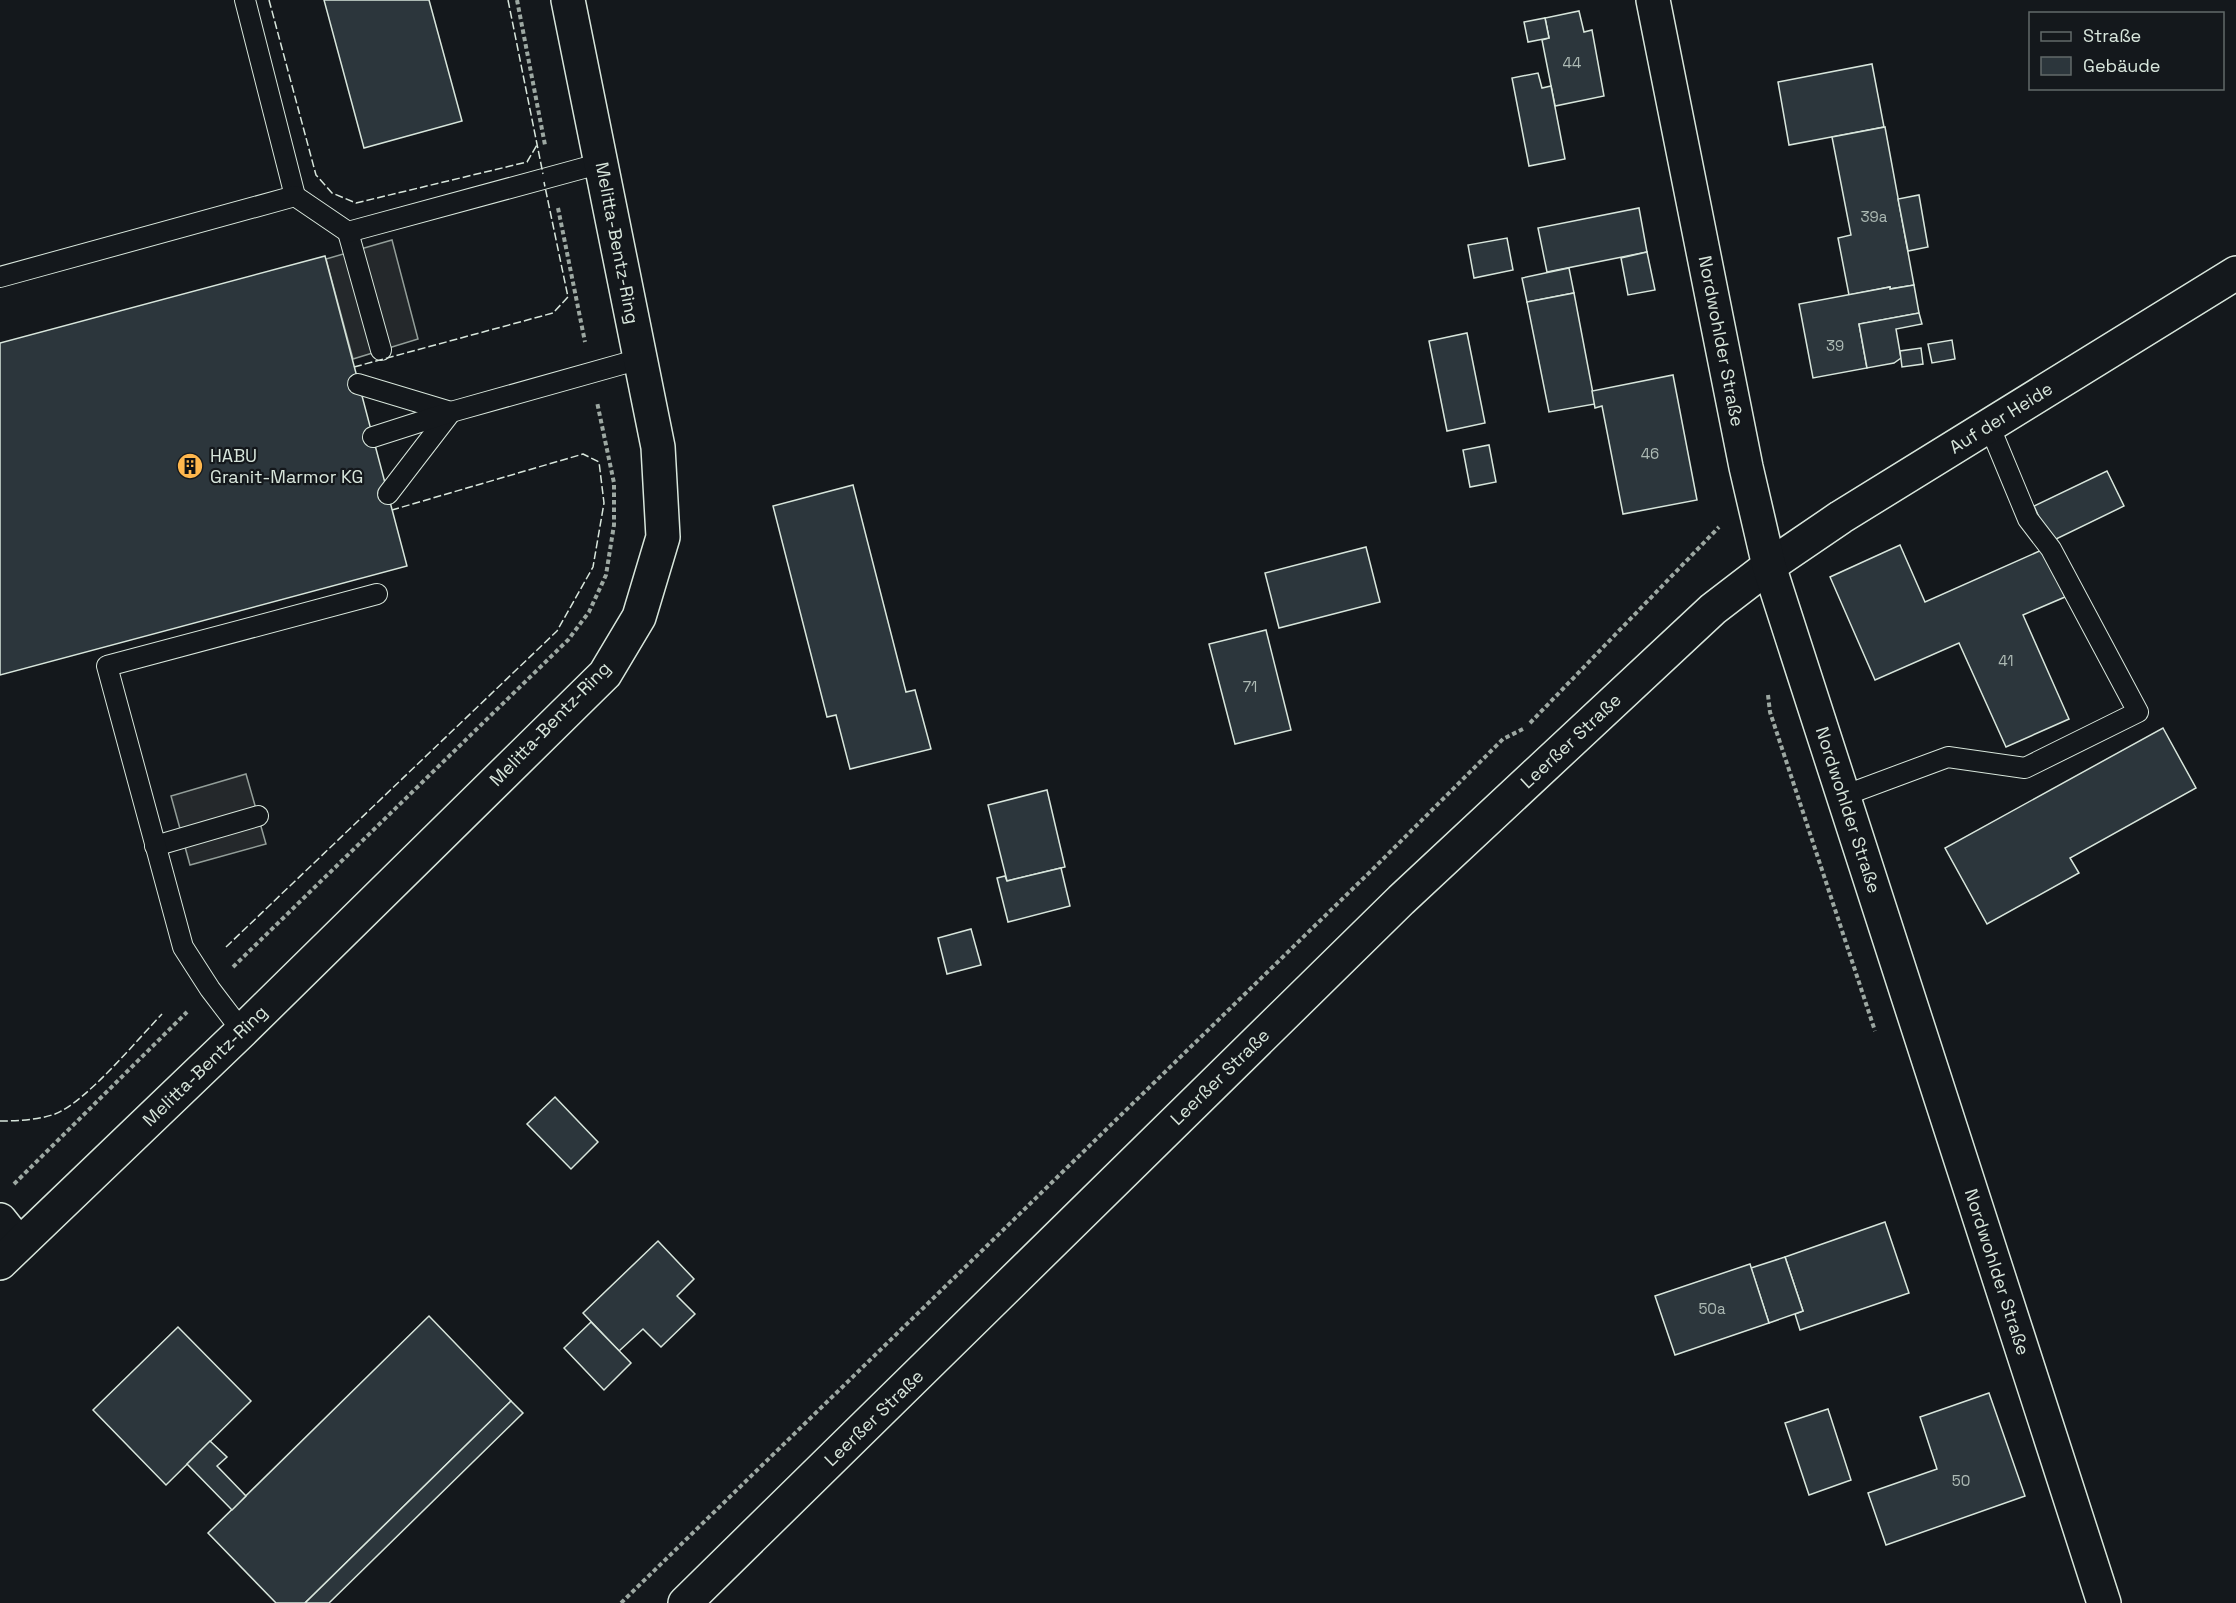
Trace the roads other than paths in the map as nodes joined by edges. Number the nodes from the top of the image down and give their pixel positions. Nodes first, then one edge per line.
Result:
1 (245, 0) edge
2 (568, 0) edge
3 (1653, 0) edge
4 (602, 163) junction
5 (295, 196) junction
6 (348, 232) junction
7 (2236, 273) edge
8 (0, 277) edge
9 (381, 350) dead end
10 (640, 359) junction
11 (358, 384) dead end
12 (451, 412) junction
13 (1989, 425) junction
14 (373, 437) dead end
15 (388, 494) dead end
16 (1769, 566) junction
17 (377, 594) dead end
18 (1843, 796) junction
19 (258, 816) dead end
20 (155, 846) junction
21 (242, 1031) junction
22 (6, 1242) edge
23 (685, 1603) edge
24 (2104, 1603) edge

1 - 5 lane
2 - 4 street, Melitta-Bentz-Ring
3 - 16 street, Nordwohlder Straße
4 - 6 lane
4 - 10 street, Melitta-Bentz-Ring
5 - 6 lane
5 - 8 lane
6 - 9 lane
7 - 13 street, Auf der Heide
10 - 12 lane
10 - 21 street, Melitta-Bentz-Ring
11 - 12 lane
12 - 14 lane
12 - 15 lane
13 - 16 street, Auf der Heide
13 - 18 lane
16 - 18 street, Nordwohlder Straße
16 - 23 street, Leerßer Straße
17 - 20 lane
18 - 24 street, Nordwohlder Straße
19 - 20 lane
20 - 21 lane
21 - 22 street, Melitta-Bentz-Ring

